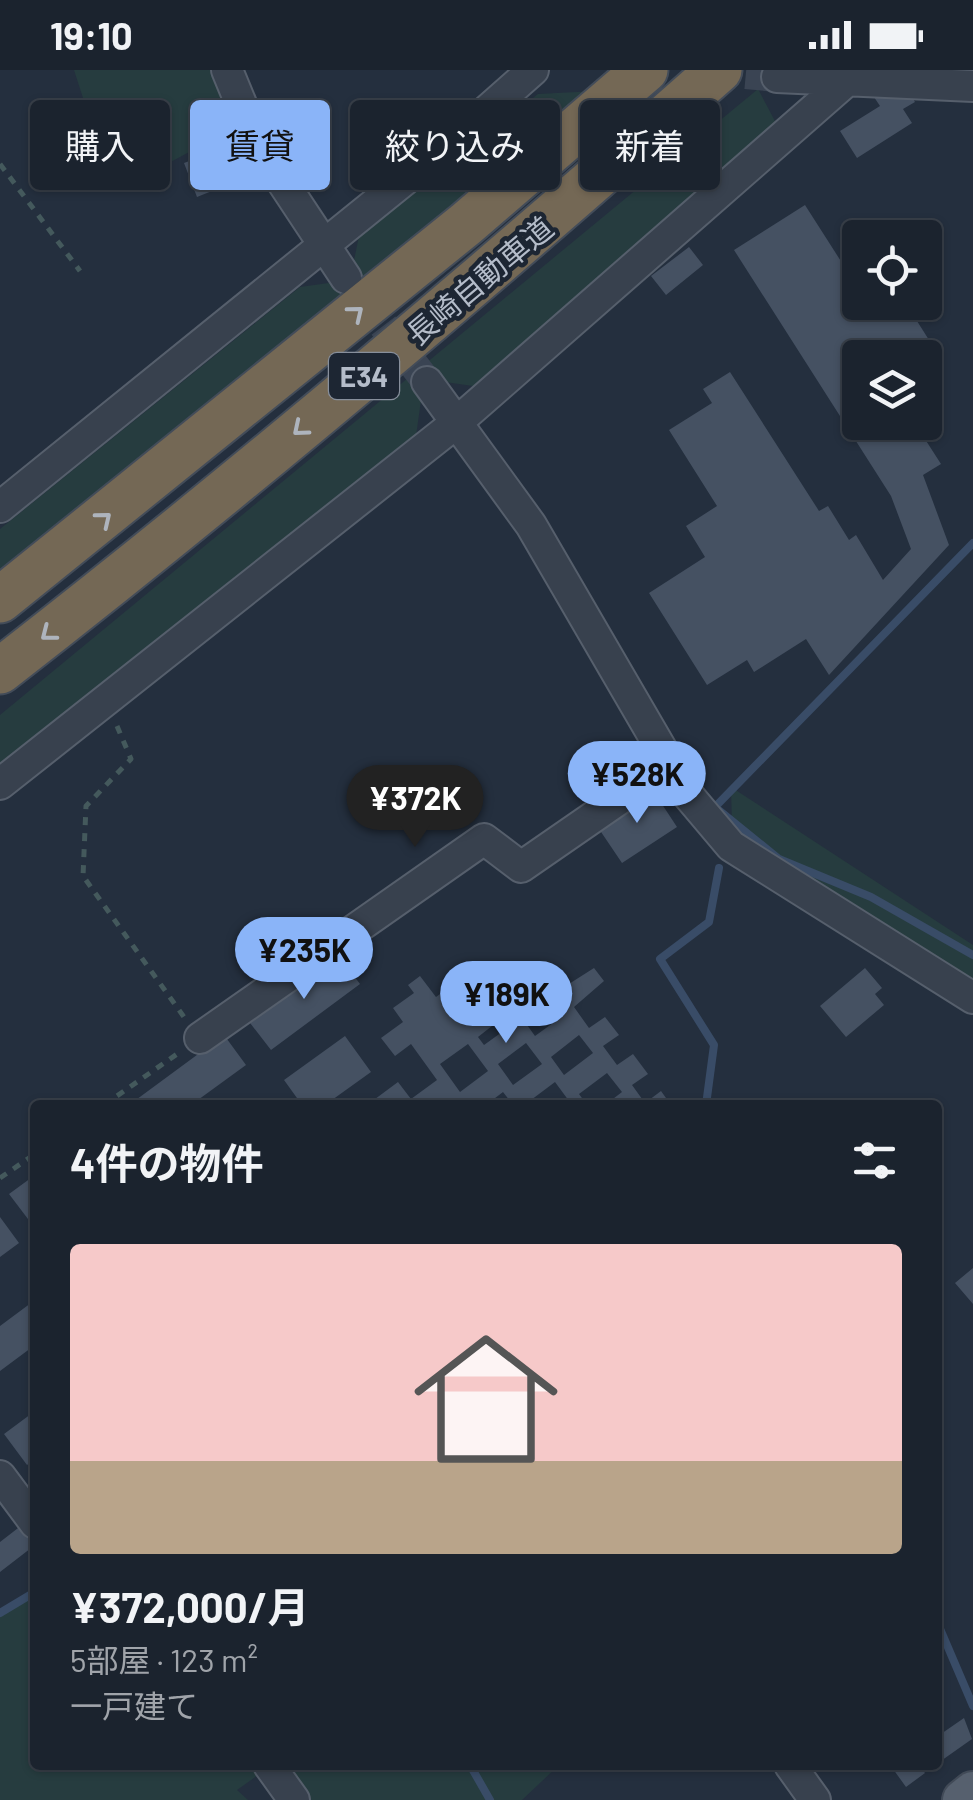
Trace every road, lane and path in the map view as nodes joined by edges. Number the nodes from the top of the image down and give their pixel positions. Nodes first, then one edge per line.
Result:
1 (226, 70) edge
2 (534, 70) edge
3 (645, 70) edge
4 (720, 70) edge
5 (854, 76) edge
6 (777, 77) dead end
7 (973, 86) edge
8 (0, 164) edge
9 (325, 242) junction
10 (80, 272) dead end
11 (346, 278) tunnel mouth
12 (427, 382) tunnel mouth
13 (456, 423) junction
14 (0, 507) edge
15 (0, 600) edge
16 (0, 671) edge
17 (106, 699) junction
18 (670, 764) junction
19 (0, 784) edge
20 (973, 998) edge
21 (200, 1038) junction
22 (111, 1100) edge
23 (30, 1157) edge
24 (0, 1178) edge
25 (0, 1476) edge
26 (30, 1515) edge
27 (273, 1770) edge
28 (794, 1770) edge
29 (973, 1792) edge
30 (294, 1800) edge
31 (815, 1800) edge
32 (963, 1800) edge

1 - 9 street
2 - 9 street
15 -> 3 highway, 長崎自動車道 / E34
4 -> 16 highway, 長崎自動車道 / E34
5 - 6 street
5 - 7 street
5 - 13 street
8 - 10 path
9 - 11 street
9 - 14 street
12 - 13 street
13 - 17 street
13 - 18 street
17 - 19 street
17 - 21 path
18 - 20 street
18 - 21 street
21 - 22 path
23 - 24 path
25 - 26 street
27 - 30 street
28 - 31 street
29 - 32 main road

